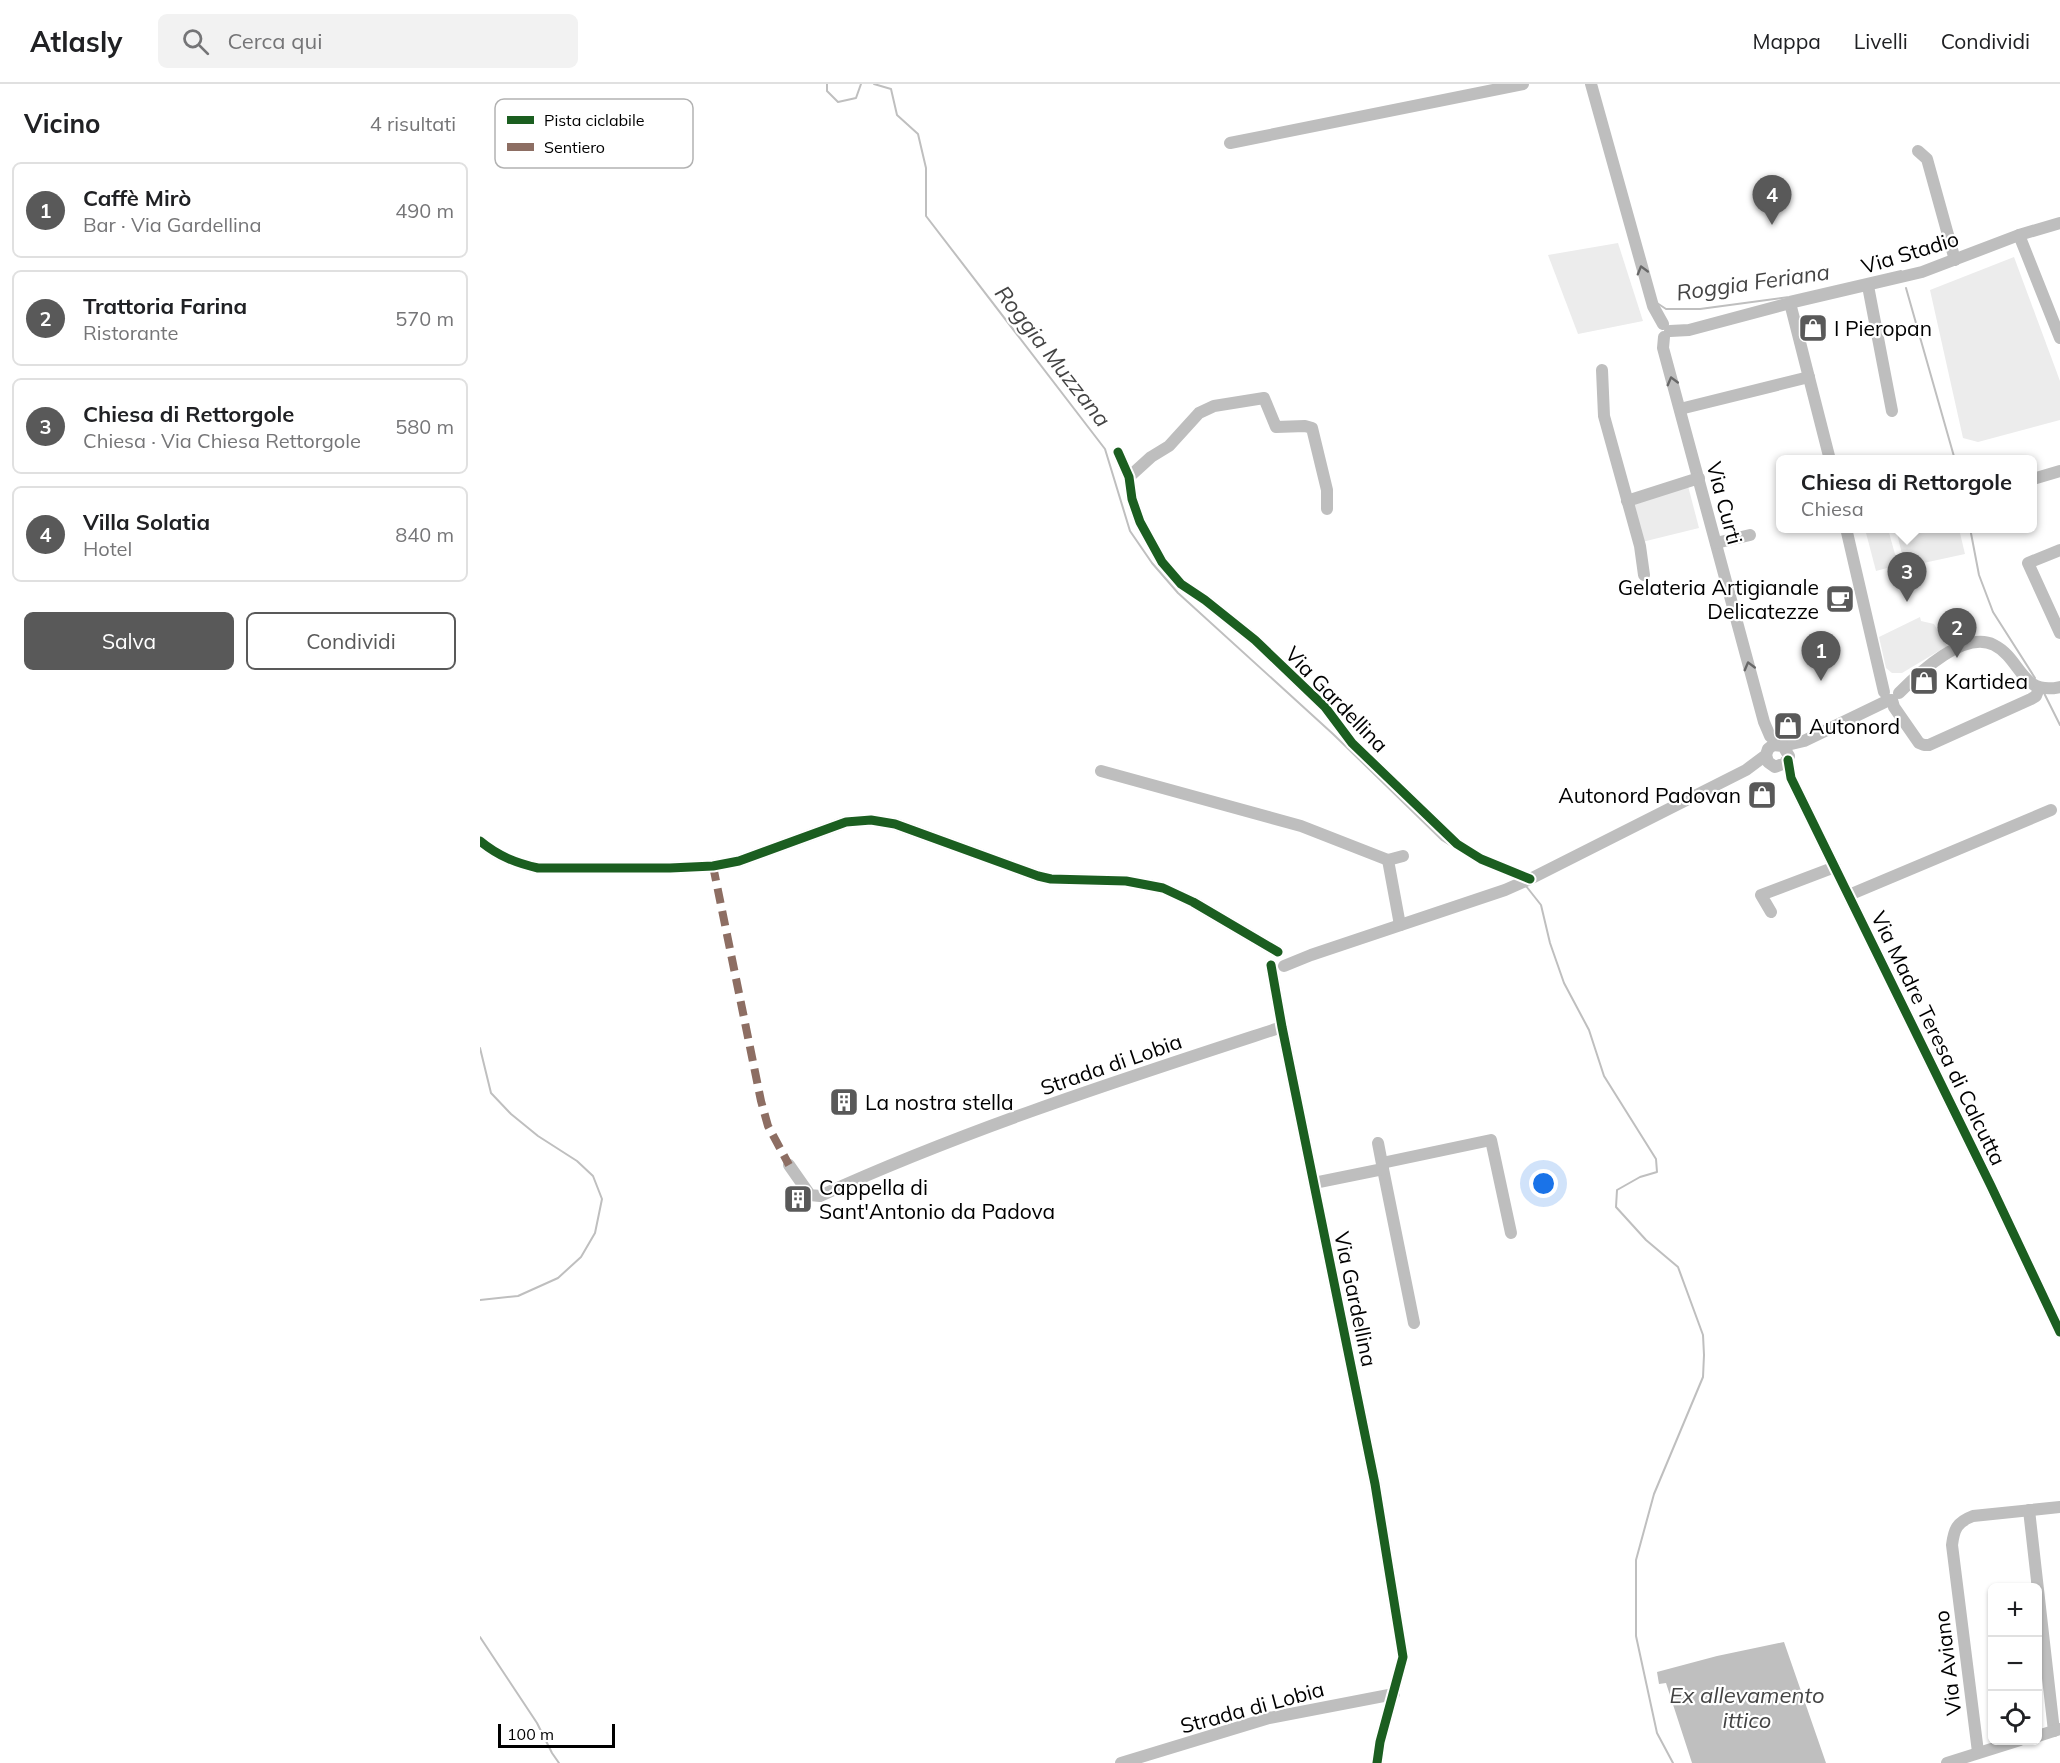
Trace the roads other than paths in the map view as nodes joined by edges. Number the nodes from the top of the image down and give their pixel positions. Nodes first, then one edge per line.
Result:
1 (1523, 84) edge
2 (1590, 84) edge
3 (1230, 143) dead end
4 (1918, 151) dead end
5 (2060, 223) edge
6 (2019, 235) junction
7 (1955, 260) junction
8 (1868, 286) junction
9 (1790, 303) junction
10 (1666, 331) junction
11 (2060, 338) edge
12 (1602, 370) dead end
13 (1809, 376) junction
14 (1680, 409) junction
15 (1892, 411) dead end
16 (1118, 452) dead end
17 (1829, 455) edge
18 (2060, 471) edge
19 (1130, 477) junction
20 (1699, 478) junction
21 (2037, 478) edge
22 (1627, 501) junction
23 (1327, 509) dead end
24 (1847, 533) edge
25 (1750, 535) dead end
26 (1716, 543) junction
27 (2060, 550) edge
28 (1644, 576) dead end
29 (2060, 633) edge
30 (2054, 689) edge
31 (1891, 693) junction
32 (1804, 741) junction
33 (1781, 745) junction
34 (1766, 755) junction
35 (1788, 759) junction
36 (1775, 766) junction
37 (1746, 770) junction
38 (1101, 771) dead end
39 (1791, 778) junction
40 (2051, 810) dead end
41 (480, 841) edge
42 (1403, 856) dead end
43 (1388, 860) junction
44 (1835, 867) junction
45 (1526, 881) junction
46 (1849, 895) junction
47 (1772, 912) dead end
48 (1400, 925) junction
49 (1278, 960) junction
50 (1282, 1027) junction
51 (1378, 1143) dead end
52 (789, 1165) dead end
53 (1383, 1166) junction
54 (1314, 1183) junction
55 (1511, 1233) dead end
56 (1414, 1323) dead end
57 (2060, 1332) edge
58 (2060, 1507) edge
59 (2029, 1510) junction
60 (1394, 1694) junction
61 (2057, 1730) edge
62 (2042, 1734) edge
63 (2002, 1745) edge
64 (1978, 1752) junction
65 (1121, 1763) edge
66 (1377, 1763) edge
67 (1947, 1763) edge

1 - 3 street
10 -> 2 street, Via Curti
4 - 7 street
5 - 6 street, Via Stadio
6 - 7 street, Via Stadio
6 - 11 street
7 - 8 street, Via Stadio
8 - 9 street, Via Stadio
8 - 15 street
9 - 10 street, Via Stadio
9 - 13 street
14 -> 10 street, Via Curti
12 - 22 street
13 - 14 street
13 - 17 street
14 - 20 street, Via Curti
16 - 19 street, Via Gardellina
18 - 21 street
19 - 23 street
19 - 45 street, Via Gardellina
20 - 22 street
20 - 26 street, Via Curti
22 - 28 street
24 - 31 street
25 - 26 street
33 -> 26 street, Via Curti
27 - 29 street
30 - 31 street
30 - 31 street
31 - 32 street
32 - 33 street
32 - 35 street
33 - 34 street
33 - 35 street
34 - 36 street
34 - 37 street
35 - 36 street
35 - 39 street, Via Madre Teresa di Calcutta
36 - 37 street
36 - 39 street, Via Madre Teresa di Calcutta
37 - 45 street
38 - 43 street
39 - 44 street, Via Madre Teresa di Calcutta
40 - 46 street
41 - 49 street
42 - 43 street
43 - 48 street
44 - 46 street, Via Madre Teresa di Calcutta
44 - 47 street
45 - 48 street
46 - 57 street, Via Madre Teresa di Calcutta
48 - 49 street
49 - 50 street, Via Gardellina
50 - 52 street, Strada di Lobia
50 - 54 street, Via Gardellina
51 - 53 street
53 - 54 street
53 - 55 street
53 - 56 street
54 - 60 street, Via Gardellina
58 - 59 street
59 - 61 street
59 - 64 street, Via Aviano
60 - 65 street, Strada di Lobia
60 - 66 street
61 - 62 street
63 - 64 street
64 - 67 street

